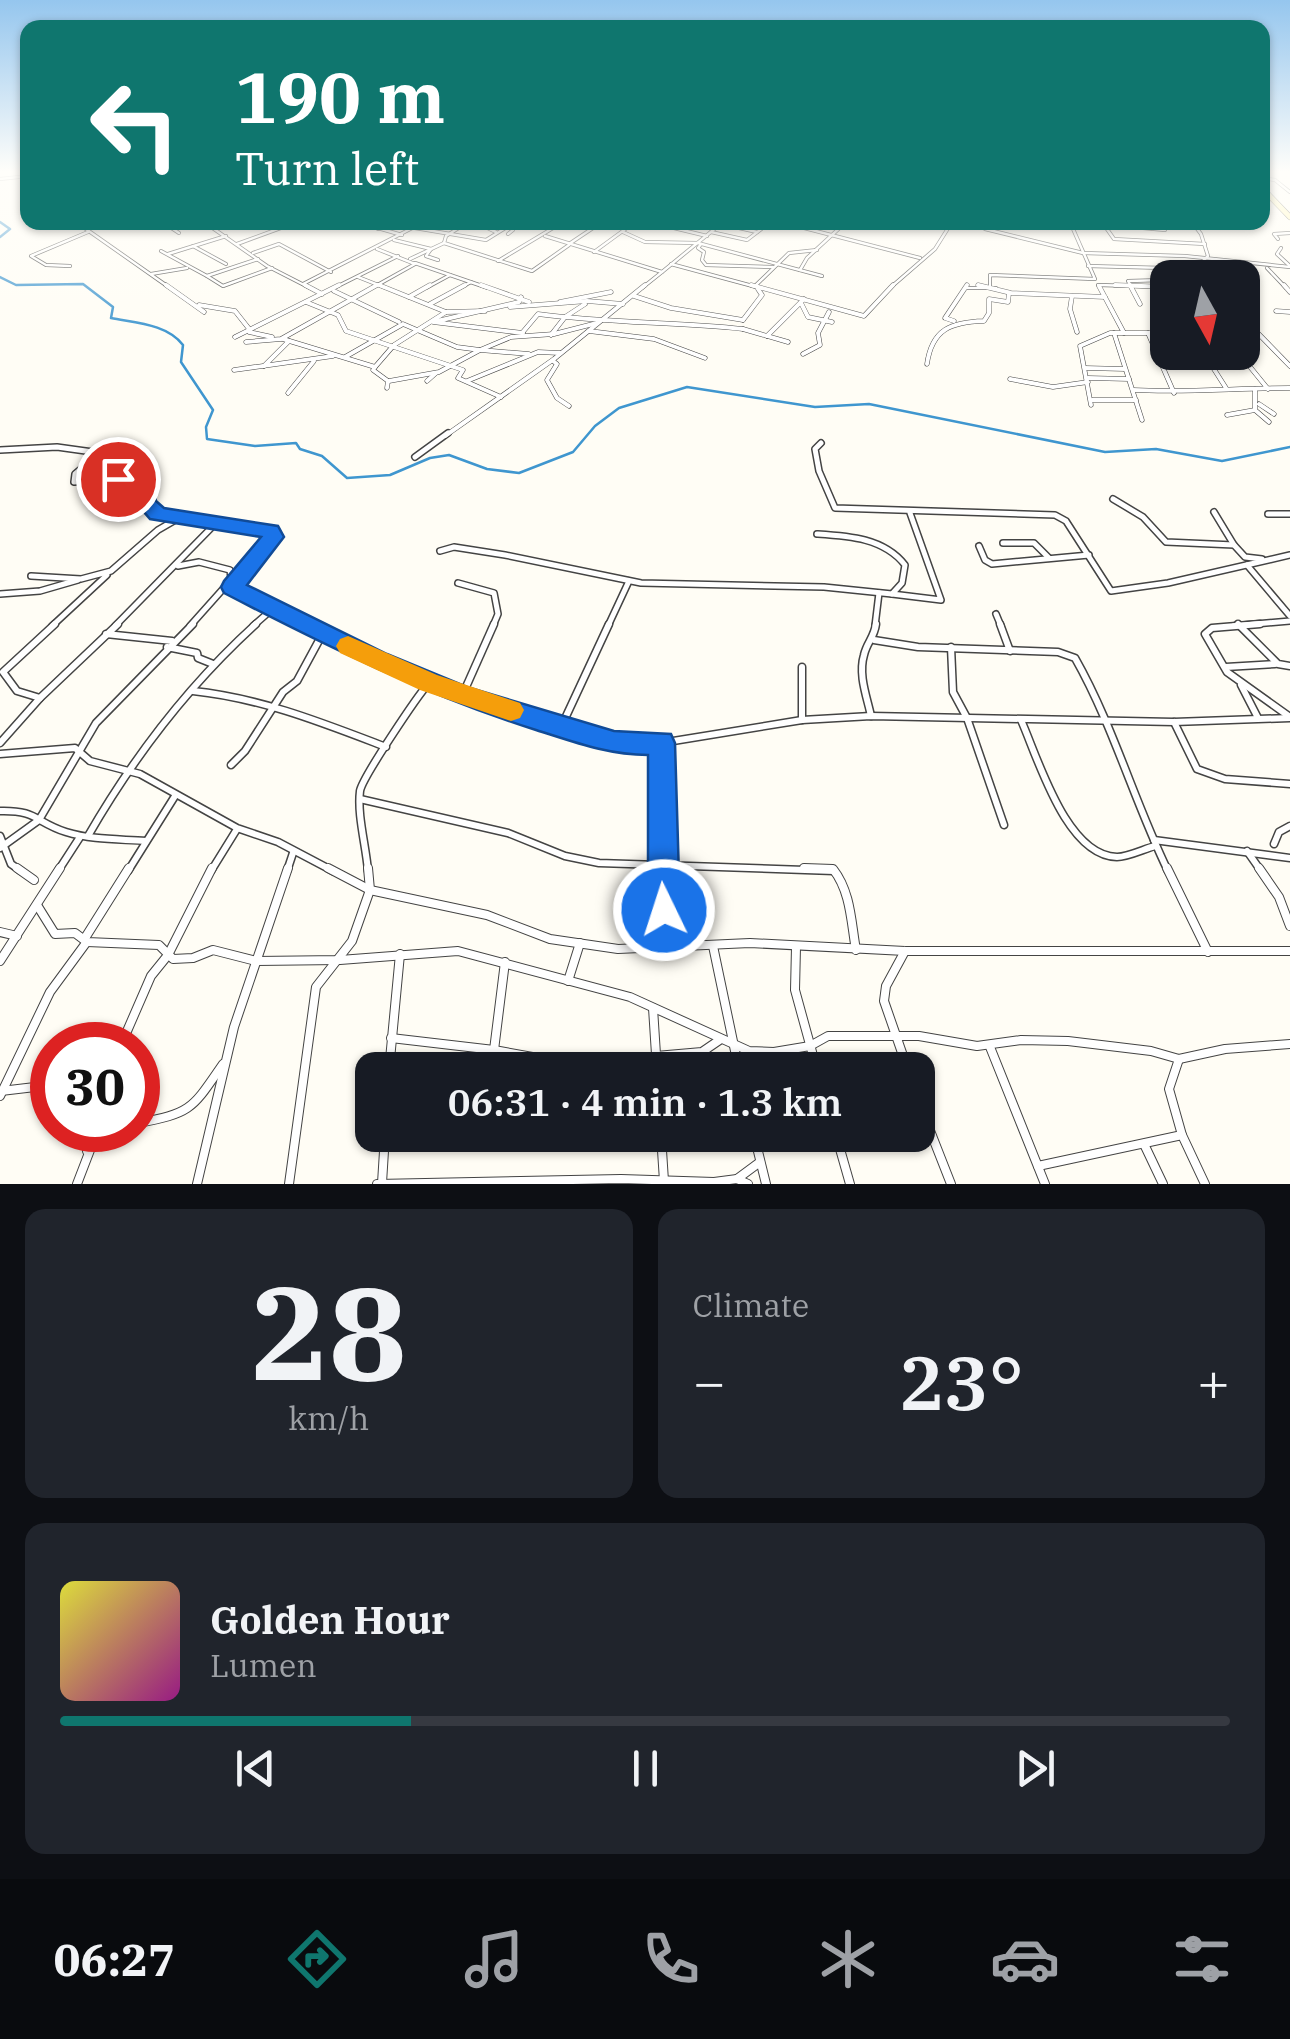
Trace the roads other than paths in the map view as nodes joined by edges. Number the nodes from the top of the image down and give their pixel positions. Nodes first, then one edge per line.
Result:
1 (174, 230) edge
2 (217, 230) edge
3 (275, 230) edge
4 (382, 230) edge
5 (411, 230) edge
6 (429, 230) edge
7 (456, 230) edge
8 (493, 230) edge
9 (503, 230) edge
10 (514, 230) edge
11 (552, 230) edge
12 (590, 230) edge
13 (625, 230) edge
14 (683, 230) edge
15 (714, 230) edge
16 (749, 230) edge
17 (759, 230) edge
18 (813, 230) edge
19 (836, 230) edge
20 (947, 230) edge
21 (989, 230) edge
22 (1073, 230) edge
23 (1105, 230) edge
24 (1165, 230) edge
25 (1197, 230) edge
26 (88, 232) joint
27 (499, 232) junction
28 (623, 232) junction
29 (757, 232) junction
30 (179, 233) dead end
31 (451, 233) junction
32 (1290, 233) edge
33 (508, 234) dead end
34 (709, 234) junction
35 (831, 234) junction
36 (402, 235) junction
37 (226, 236) junction
38 (545, 236) junction
39 (394, 240) junction
40 (1278, 240) dead end
41 (1173, 242) junction
42 (444, 243) junction
43 (700, 243) junction
44 (237, 244) junction
45 (570, 244) junction
46 (1205, 244) junction
47 (192, 246) junction
48 (377, 248) junction
49 (1281, 248) dead end
50 (431, 250) junction
51 (817, 250) junction
52 (161, 251) dead end
53 (594, 252) junction
54 (1083, 253) junction
55 (168, 254) junction
56 (251, 254) junction
57 (398, 256) junction
58 (1202, 258) junction
59 (258, 259) junction
60 (923, 259) junction
61 (408, 260) junction
62 (438, 260) dead end
63 (498, 261) junction
64 (415, 262) junction
65 (226, 264) dead end
66 (671, 264) junction
67 (70, 266) dead end
68 (774, 266) junction
69 (1088, 266) junction
70 (1265, 266) junction
71 (1290, 266) edge
72 (187, 268) junction
73 (272, 268) junction
74 (1150, 268) edge
75 (800, 270) junction
76 (331, 272) junction
77 (662, 272) junction
78 (151, 274) junction
79 (450, 275) junction
80 (207, 276) junction
81 (822, 276) dead end
82 (358, 277) junction
83 (1150, 280) edge
84 (471, 282) junction
85 (1096, 282) junction
86 (303, 284) junction
87 (380, 284) junction
88 (990, 286) junction
89 (1130, 286) junction
90 (756, 287) junction
91 (1150, 287) edge
92 (332, 290) junction
93 (611, 292) dead end
94 (1290, 292) edge
95 (1010, 293) junction
96 (322, 294) junction
97 (633, 296) junction
98 (1072, 296) junction
99 (408, 297) junction
100 (355, 298) junction
101 (520, 298) junction
102 (1105, 298) junction
103 (589, 301) junction
104 (802, 301) junction
105 (306, 302) junction
106 (529, 302) dead end
107 (552, 304) junction
108 (623, 304) junction
109 (1140, 304) dead end
110 (196, 305) junction
111 (429, 305) junction
112 (507, 308) junction
113 (330, 311) junction
114 (488, 311) junction
115 (1276, 311) dead end
116 (204, 312) dead end
117 (446, 312) junction
118 (829, 312) dead end
119 (1290, 312) edge
120 (565, 316) junction
121 (743, 320) junction
122 (823, 321) junction
123 (954, 321) junction
124 (399, 322) dead end
125 (433, 322) junction
126 (600, 322) junction
127 (832, 322) dead end
128 (408, 325) junction
129 (743, 329) junction
130 (420, 330) junction
131 (248, 331) junction
132 (589, 331) junction
133 (1078, 332) dead end
134 (522, 333) junction
135 (1124, 333) junction
136 (1148, 333) joint
137 (529, 334) junction
138 (550, 334) junction
139 (1114, 334) junction
140 (1260, 335) edge
141 (766, 336) junction
142 (235, 337) dead end
143 (281, 338) junction
144 (376, 338) junction
145 (290, 341) junction
146 (246, 342) dead end
147 (788, 342) dead end
148 (394, 345) junction
149 (480, 350) junction
150 (560, 353) junction
151 (528, 354) junction
152 (802, 354) dead end
153 (336, 355) junction
154 (344, 357) junction
155 (705, 358) dead end
156 (316, 359) junction
157 (552, 360) junction
158 (454, 364) junction
159 (927, 364) dead end
160 (264, 366) junction
161 (1290, 366) edge
162 (375, 367) junction
163 (1085, 368) junction
164 (1125, 369) junction
165 (234, 370) dead end
166 (1214, 370) edge
167 (1253, 370) edge
168 (439, 372) junction
169 (1129, 378) junction
170 (1010, 379) dead end
171 (388, 380) junction
172 (1088, 380) junction
173 (426, 382) dead end
174 (466, 382) junction
175 (387, 388) dead end
176 (1226, 388) junction
177 (1255, 388) junction
178 (1290, 388) edge
179 (1269, 389) junction
180 (1133, 390) junction
181 (288, 393) dead end
182 (1174, 393) junction
183 (500, 397) junction
184 (1253, 399) junction
185 (1136, 400) junction
186 (569, 406) dead end
187 (1255, 410) junction
188 (1274, 414) dead end
189 (1227, 415) dead end
190 (1142, 420) dead end
191 (1269, 422) dead end
192 (821, 443) dead end
193 (0, 450) edge
194 (415, 457) dead end
195 (1113, 499) dead end
196 (910, 512) junction
197 (1214, 512) dead end
198 (1268, 514) dead end
199 (1290, 514) edge
200 (177, 519) junction
201 (216, 523) junction
202 (817, 534) dead end
203 (1003, 543) dead end
204 (1234, 545) junction
205 (980, 546) dead end
206 (440, 551) dead end
207 (1088, 555) junction
208 (1288, 557) edge
209 (1049, 558) junction
210 (1270, 560) junction
211 (178, 566) junction
212 (1247, 566) junction
213 (111, 571) junction
214 (32, 576) dead end
215 (81, 580) junction
216 (629, 581) junction
217 (233, 582) junction
218 (458, 583) dead end
219 (879, 593) junction
220 (0, 594) edge
221 (892, 594) junction
222 (279, 610) junction
223 (996, 614) dead end
224 (1290, 618) edge
225 (1238, 624) junction
226 (324, 633) junction
227 (105, 634) junction
228 (874, 640) junction
229 (170, 644) junction
230 (952, 647) junction
231 (1010, 651) junction
232 (215, 664) junction
233 (1278, 664) junction
234 (1290, 666) edge
235 (1225, 667) junction
236 (802, 668) dead end
237 (2, 675) edge
238 (1240, 682) junction
239 (429, 683) junction
240 (192, 691) junction
241 (462, 696) junction
242 (40, 698) junction
243 (272, 708) junction
244 (871, 716) junction
245 (967, 718) junction
246 (1103, 718) junction
247 (1258, 718) junction
248 (1290, 718) edge
249 (802, 720) junction
250 (1022, 720) junction
251 (1174, 722) junction
252 (562, 726) junction
253 (10, 733) junction
254 (0, 743) edge
255 (661, 743) junction
256 (386, 748) junction
257 (10, 752) junction
258 (80, 752) junction
259 (0, 754) edge
260 (231, 765) dead end
261 (126, 770) junction
262 (1290, 784) edge
263 (175, 796) junction
264 (360, 798) junction
265 (0, 811) edge
266 (39, 820) junction
267 (1004, 826) dead end
268 (1290, 826) edge
269 (237, 828) junction
270 (0, 836) edge
271 (84, 837) junction
272 (146, 841) junction
273 (1154, 843) junction
274 (1274, 844) dead end
275 (1, 847) edge
276 (1246, 850) junction
277 (294, 852) junction
278 (1290, 858) edge
279 (4, 860) edge
280 (661, 864) junction
281 (34, 880) dead end
282 (370, 890) junction
283 (37, 906) junction
284 (1290, 926) edge
285 (0, 932) edge
286 (17, 936) junction
287 (86, 940) junction
288 (580, 944) junction
289 (713, 946) junction
290 (796, 947) junction
291 (660, 948) junction
292 (856, 950) junction
293 (905, 950) junction
294 (1290, 951) edge
295 (1208, 952) junction
296 (400, 954) junction
297 (168, 956) junction
298 (340, 960) junction
299 (0, 961) edge
300 (256, 961) junction
301 (506, 962) junction
302 (568, 981) junction
303 (653, 1006) junction
304 (131, 1022) edge
305 (391, 1038) junction
306 (898, 1038) junction
307 (721, 1039) junction
308 (1290, 1044) edge
309 (734, 1046) junction
310 (810, 1046) junction
311 (990, 1047) junction
312 (494, 1050) junction
313 (390, 1052) edge
314 (505, 1052) edge
315 (656, 1052) edge
316 (702, 1052) edge
317 (735, 1052) edge
318 (812, 1052) edge
319 (902, 1052) edge
320 (1178, 1059) junction
321 (224, 1062) junction
322 (30, 1089) edge
323 (1, 1093) edge
324 (160, 1119) edge
325 (1182, 1135) junction
326 (1144, 1144) junction
327 (935, 1145) edge
328 (88, 1152) edge
329 (383, 1152) edge
330 (662, 1152) edge
331 (758, 1152) edge
332 (841, 1152) edge
333 (760, 1162) junction
334 (1038, 1166) junction
335 (737, 1179) junction
336 (664, 1181) junction
337 (538, 1182) edge
338 (77, 1184) edge
339 (197, 1184) edge
340 (289, 1184) edge
341 (380, 1184) edge
342 (748, 1184) edge
343 (766, 1184) edge
344 (850, 1184) edge
345 (950, 1184) edge
346 (1044, 1184) edge
347 (1163, 1184) edge
348 (1205, 1184) edge

1 - 30 street
2 - 37 street
3 - 44 street
4 - 36 street
5 - 36 street
6 - 31 street
7 - 31 street
8 - 27 street
9 - 27 street
10 - 33 street
11 - 38 street
12 - 45 street
13 - 28 street
14 - 34 street
15 - 34 street
16 - 29 street
17 - 29 street
18 - 35 street
19 - 35 street
20 - 60 street
21 - 54 street
22 - 54 street
23 - 41 street
24 - 41 street
25 - 46 street
26 - 67 street
26 - 78 street
27 - 31 street
28 - 43 street
28 - 53 street
29 - 34 street
31 - 42 street
32 - 40 street
34 - 43 street
35 - 51 street
35 - 60 street
36 - 39 street
37 - 44 street
37 - 47 street
38 - 45 street
38 - 63 street
39 - 48 street
39 - 50 street
41 - 46 street
42 - 50 street
42 - 63 street
43 - 66 street
43 - 68 street
43 - 68 street
44 - 56 street
45 - 53 street
45 - 63 street
46 - 58 street
47 - 55 street
47 - 65 street
48 - 57 street
48 - 76 street
49 - 71 street
50 - 61 street
50 - 62 street
51 - 68 street
51 - 75 street
52 - 55 street
53 - 77 street
54 - 58 street
54 - 69 street
55 - 72 street
56 - 59 street
56 - 76 street
57 - 61 street
57 - 82 street
58 - 70 street
59 - 73 street
59 - 80 street
60 - 104 street
61 - 64 street
64 - 79 street
64 - 87 street
66 - 77 street
66 - 90 street
68 - 75 street
68 - 90 street
69 - 74 street
69 - 85 street
70 - 71 street
70 - 94 street
72 - 78 street
72 - 80 street
73 - 80 street
73 - 86 street
75 - 81 street
76 - 86 street
77 - 97 street
78 - 110 street
79 - 84 street
79 - 99 street
82 - 87 street
82 - 92 street
83 - 89 street
84 - 101 street
84 - 111 street
85 - 88 street
85 - 89 street
85 - 102 street
86 - 96 street
87 - 99 street
87 - 100 street
88 - 95 street
88 - 123 street
89 - 91 street
89 - 109 street
90 - 104 street
90 - 121 street
92 - 96 street
92 - 100 street
93 - 107 street
95 - 98 street
95 - 123 street
96 - 105 street
97 - 108 street
97 - 121 street
98 - 102 street
98 - 133 street
99 - 111 street
100 - 113 street
100 - 124 street
101 - 106 street
101 - 112 street
102 - 135 street
103 - 107 street
103 - 108 street
103 - 120 street
104 - 122 street
104 - 141 street
105 - 113 street
105 - 131 street
107 - 112 street
108 - 126 street
110 - 116 street
110 - 131 street
111 - 117 street
112 - 114 street
113 - 143 street
113 - 144 street
114 - 117 street
114 - 125 street
115 - 119 street
117 - 125 street
118 - 122 street
120 - 126 street
120 - 134 street
120 - 138 street
121 - 129 street
122 - 127 street
122 - 152 street
123 - 159 street
125 - 128 street
125 - 130 street
125 - 134 street
126 - 129 street
126 - 132 street
126 - 138 street
128 - 130 street
128 - 144 street
129 - 141 street
130 - 148 street
130 - 149 street
131 - 142 street
131 - 143 street
132 - 150 street
132 - 155 street
134 - 137 street
135 - 136 street
135 - 139 street
136 - 182 street
137 - 138 street
137 - 149 street
139 - 163 street
139 - 164 street
140 - 161 street
141 - 147 street
143 - 145 street
143 - 146 street
144 - 148 street
144 - 154 street
145 - 153 street
145 - 160 street
148 - 158 street
148 - 162 street
149 - 151 street
149 - 158 street
150 - 151 street
150 - 157 street
151 - 174 street
153 - 154 street
153 - 156 street
154 - 162 street
156 - 160 street
156 - 181 street
157 - 183 street
157 - 186 street
158 - 168 street
158 - 174 street
160 - 165 street
162 - 171 street
163 - 164 street
163 - 172 street
164 - 169 street
166 - 176 street
167 - 179 street
168 - 171 street
168 - 173 street
169 - 172 street
169 - 180 street
170 - 172 street
171 - 175 street
172 - 185 street
174 - 183 street
176 - 177 street
176 - 182 street
177 - 179 street
177 - 184 street
178 - 179 street
180 - 182 street
180 - 185 street
183 - 194 street
184 - 187 street
184 - 188 street
185 - 190 street
187 - 189 street
187 - 191 street
192 - 196 street
193 - 200 street
195 - 204 street
196 - 207 street
196 - 221 street
197 - 204 street
198 - 199 street
200 - 201 street
200 - 213 street
201 - 211 street
201 - 217 street
202 - 221 street
203 - 209 street
204 - 210 street
205 - 209 street
206 - 216 street
207 - 209 street
207 - 212 street
208 - 210 street
210 - 212 street
211 - 217 street
211 - 227 street
212 - 224 street
213 - 215 street
213 - 237 street
214 - 215 street
215 - 220 street
216 - 219 street
216 - 252 street
217 - 222 street
217 - 229 street
218 - 241 street
219 - 221 street
219 - 228 street
222 - 226 street
222 - 232 street
223 - 231 street
224 - 225 street
225 - 233 street
225 - 235 street
226 - 239 street
226 - 243 street
227 - 229 street
227 - 242 street
228 - 230 street
228 - 244 street
229 - 232 street
229 - 258 street
230 - 231 street
230 - 245 street
231 - 246 street
232 - 240 street
233 - 234 street
233 - 235 street
235 - 238 street
236 - 249 street
237 - 242 street
238 - 247 street
238 - 248 street
239 - 241 street
239 - 256 street
240 - 243 street
240 - 261 street
241 - 252 street
242 - 253 street
243 - 256 street
243 - 260 street
244 - 245 street
244 - 249 street
245 - 250 street
245 - 267 street
246 - 250 street
246 - 251 street
246 - 273 street
247 - 248 street
247 - 251 street
249 - 255 street
250 - 273 street
251 - 262 street
252 - 255 street
253 - 254 street
253 - 257 street
255 - 280 street
256 - 264 street
257 - 258 street
257 - 259 street
258 - 261 street
258 - 266 street
261 - 263 street
261 - 271 street
263 - 269 street
263 - 272 street
264 - 280 street
264 - 282 street
265 - 266 street
266 - 271 street
266 - 275 street
268 - 274 street
269 - 277 street
269 - 297 street
270 - 275 street
271 - 272 street
271 - 283 street
272 - 287 street
273 - 276 street
273 - 295 street
275 - 279 street
276 - 278 street
276 - 284 street
277 - 282 street
277 - 300 street
279 - 281 street
280 - 291 street
280 - 292 street
282 - 288 street
282 - 298 street
283 - 286 street
283 - 287 street
285 - 286 street
286 - 299 street
287 - 297 street
287 - 323 street
288 - 291 street
288 - 302 street
289 - 290 street
289 - 291 street
289 - 309 street
290 - 292 street
290 - 310 street
292 - 293 street
293 - 295 street
293 - 306 street
294 - 295 street
296 - 298 street
296 - 301 street
296 - 305 street
297 - 300 street
297 - 304 street
298 - 300 street
298 - 340 street
300 - 321 street
301 - 302 street
301 - 312 street
302 - 303 street
303 - 307 street
303 - 315 street
305 - 312 street
305 - 313 street
306 - 310 street
306 - 311 street
306 - 319 street
307 - 309 street
307 - 316 street
308 - 320 street
309 - 310 street
309 - 317 street
310 - 318 street
311 - 320 street
311 - 334 street
312 - 314 street
320 - 325 street
321 - 324 street
321 - 339 street
322 - 323 street
325 - 326 street
325 - 348 street
326 - 334 street
326 - 347 street
327 - 345 street
328 - 338 street
329 - 341 street
330 - 336 street
331 - 333 street
332 - 344 street
333 - 335 street
333 - 343 street
334 - 346 street
335 - 336 street
335 - 342 street
336 - 337 street
337 - 341 street

